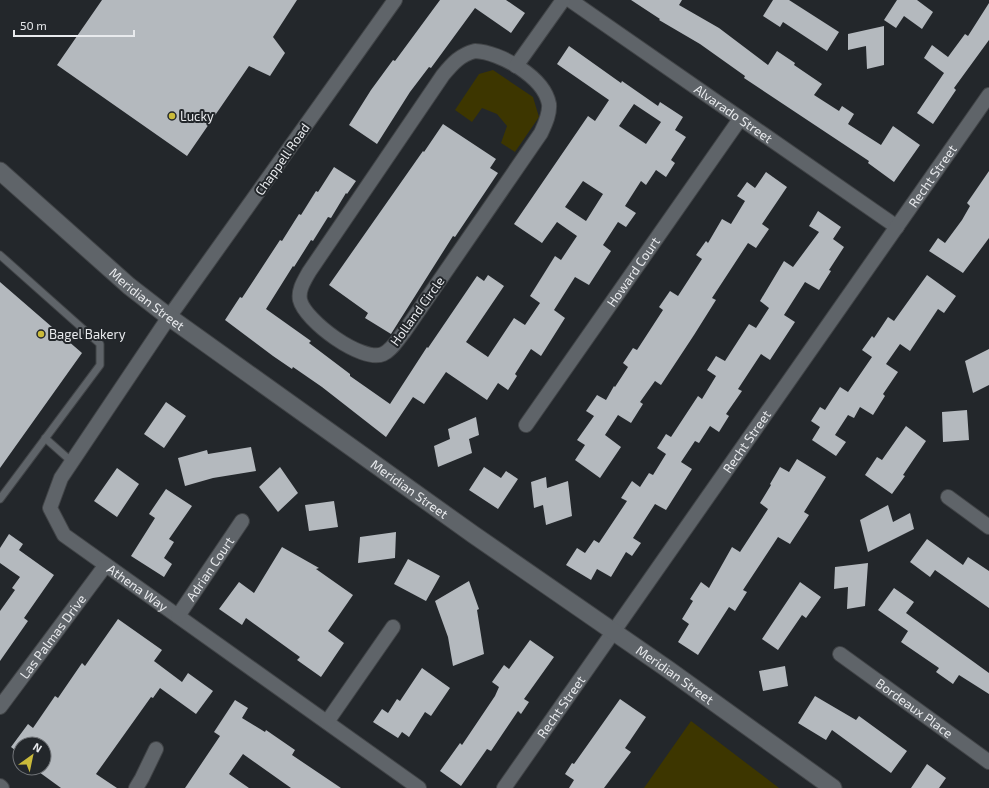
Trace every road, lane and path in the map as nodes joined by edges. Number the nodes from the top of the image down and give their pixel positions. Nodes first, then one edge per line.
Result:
1 (394, 0) edge
2 (563, 0) edge
3 (570, 0) edge
4 (516, 66) junction
5 (989, 96) edge
6 (740, 119) junction
7 (0, 171) edge
8 (898, 227) junction
9 (0, 255) edge
10 (169, 317) junction
11 (526, 425) dead end
12 (46, 438) junction
13 (72, 462) junction
14 (948, 497) dead end
15 (0, 499) edge
16 (242, 521) dead end
17 (989, 526) edge
18 (105, 566) junction
19 (178, 616) junction
20 (393, 627) dead end
21 (613, 632) junction
22 (840, 654) dead end
23 (0, 707) edge
24 (327, 722) junction
25 (156, 750) dead end
26 (989, 762) edge
27 (136, 788) edge
28 (419, 788) edge
29 (504, 788) edge
30 (833, 788) edge

1 - 10 street, Chappell Road
2 - 4 street
3 - 6 street, Alvarado Street
4 - 4 street, Holland Circle
5 - 8 street, Recht Street
6 - 8 street, Alvarado Street
6 - 11 street, Howard Court
7 - 10 street, Meridian Street
8 - 21 street, Recht Street
9 - 12 lane
10 - 13 street, Athena Way
10 - 21 street, Meridian Street
12 - 13 lane
12 - 15 lane
13 - 18 street, Athena Way
14 - 17 street
16 - 19 street, Adrian Court
18 - 19 street, Athena Way
18 - 23 street, Las Palmas Drive
19 - 24 street, Athena Way
20 - 24 street
21 - 29 street, Recht Street
21 - 30 street, Meridian Street
22 - 26 street, Bordeaux Place
24 - 28 street, Athena Way
25 - 27 street

